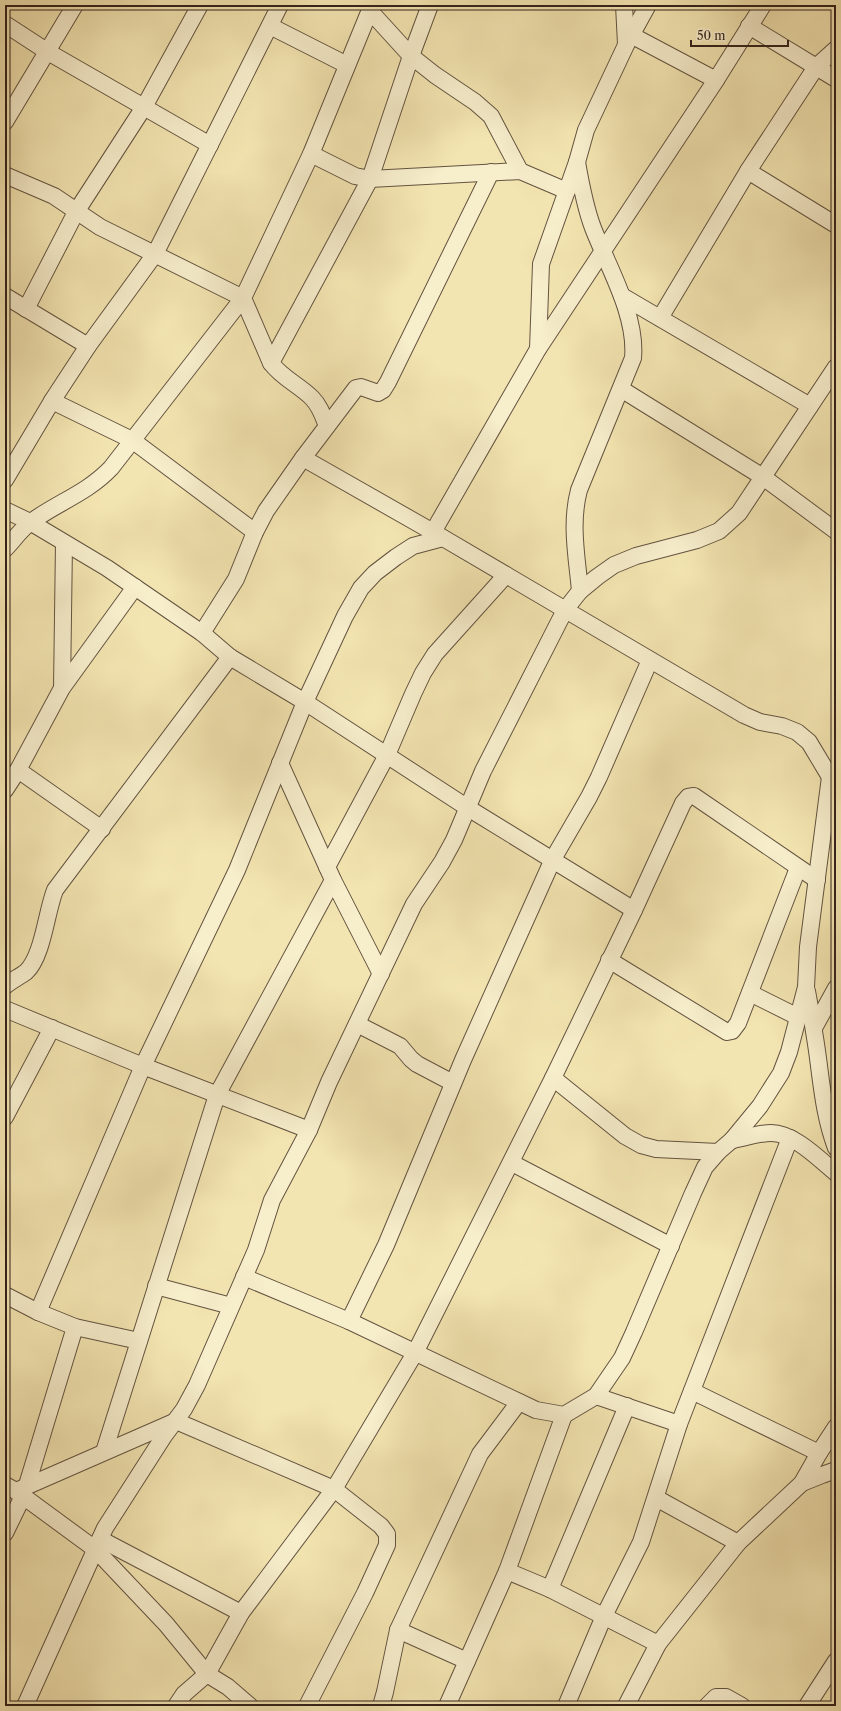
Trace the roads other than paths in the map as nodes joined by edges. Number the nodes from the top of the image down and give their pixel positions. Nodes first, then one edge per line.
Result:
1 (75, 5) edge
2 (200, 5) edge
3 (280, 5) edge
4 (430, 5) edge
5 (624, 5) edge
6 (648, 5) edge
7 (762, 5) edge
8 (371, 8) edge
9 (5, 24) edge
10 (270, 26) junction
11 (749, 26) junction
12 (628, 40) junction
13 (836, 49) edge
14 (48, 52) junction
15 (411, 56) junction
16 (347, 65) junction
17 (816, 68) junction
18 (836, 79) edge
19 (716, 80) junction
20 (144, 107) junction
21 (5, 122) edge
22 (210, 145) junction
23 (311, 154) junction
24 (577, 162) junction
25 (520, 171) junction
26 (748, 171) junction
27 (490, 172) junction
28 (5, 175) edge
29 (370, 179) junction
30 (567, 191) junction
31 (76, 212) junction
32 (836, 225) edge
33 (603, 250) junction
34 (155, 254) junction
35 (5, 296) edge
36 (622, 296) junction
37 (243, 298) junction
38 (26, 309) junction
39 (660, 318) junction
40 (88, 346) junction
41 (538, 349) junction
42 (271, 363) junction
43 (836, 367) edge
44 (621, 389) junction
45 (52, 401) junction
46 (810, 406) junction
47 (327, 426) junction
48 (132, 440) junction
49 (302, 458) junction
50 (763, 477) junction
51 (5, 480) edge
52 (5, 510) edge
53 (30, 522) junction
54 (836, 531) edge
55 (255, 532) junction
56 (438, 535) junction
57 (64, 542) junction
58 (5, 549) edge
59 (506, 575) junction
60 (136, 587) junction
61 (580, 591) junction
62 (565, 610) junction
63 (202, 633) junction
64 (230, 657) junction
65 (650, 660) junction
66 (62, 688) junction
67 (305, 702) junction
68 (387, 755) junction
69 (280, 763) junction
70 (18, 770) junction
71 (833, 773) edge
72 (5, 790) edge
73 (468, 808) junction
74 (102, 829) junction
75 (553, 859) junction
76 (798, 868) junction
77 (330, 873) junction
78 (817, 880) junction
79 (634, 910) junction
80 (609, 960) junction
81 (381, 974) junction
82 (8, 980) edge
83 (806, 988) junction
84 (836, 988) edge
85 (750, 993) junction
86 (5, 1009) edge
87 (798, 1017) junction
88 (357, 1024) junction
89 (52, 1028) junction
90 (814, 1028) junction
91 (142, 1066) junction
92 (553, 1078) junction
93 (453, 1083) junction
94 (218, 1095) junction
95 (5, 1117) edge
96 (309, 1130) junction
97 (790, 1138) junction
98 (732, 1140) junction
99 (836, 1148) edge
100 (718, 1152) junction
101 (512, 1163) junction
102 (836, 1173) edge
103 (671, 1246) junction
104 (244, 1277) junction
105 (156, 1286) junction
106 (5, 1295) edge
107 (231, 1306) junction
108 (38, 1312) junction
109 (349, 1321) junction
110 (75, 1327) junction
111 (138, 1341) junction
112 (415, 1353) junction
113 (692, 1391) junction
114 (596, 1396) junction
115 (519, 1402) junction
116 (627, 1406) junction
117 (564, 1415) junction
118 (176, 1421) junction
119 (679, 1424) junction
120 (836, 1427) edge
121 (104, 1452) junction
122 (819, 1453) junction
123 (836, 1470) edge
124 (802, 1484) junction
125 (18, 1489) edge
126 (334, 1489) junction
127 (656, 1498) junction
128 (5, 1533) edge
129 (738, 1543) junction
130 (97, 1544) junction
131 (507, 1571) junction
132 (550, 1589) junction
133 (240, 1613) junction
134 (604, 1616) junction
135 (398, 1630) junction
136 (658, 1644) junction
137 (467, 1661) junction
138 (836, 1662) edge
139 (207, 1674) junction
140 (25, 1706) edge
141 (176, 1706) edge
142 (250, 1706) edge
143 (307, 1706) edge
144 (381, 1706) edge
145 (447, 1706) edge
146 (566, 1706) edge
147 (626, 1706) edge
148 (708, 1706) edge
149 (742, 1706) edge
150 (807, 1706) edge

1 - 14 street
2 - 20 street
3 - 10 street
4 - 15 street
5 - 12 street
6 - 12 street
7 - 11 street
8 - 15 street
8 - 16 street
9 - 14 street
10 - 16 street
10 - 22 street
11 - 17 street
11 - 19 street
12 - 19 street
12 - 24 street
13 - 17 street
14 - 20 street
14 - 21 street
15 - 25 street
15 - 29 street
16 - 23 street
17 - 18 street
17 - 26 street
19 - 33 street
20 - 22 street
20 - 31 street
22 - 34 street
23 - 29 street
23 - 37 street
24 - 30 street
24 - 33 street
25 - 27 street
25 - 30 street
26 - 32 street
26 - 39 street
27 - 29 street
27 - 47 street
28 - 31 street
29 - 42 street
30 - 41 street
31 - 34 street
31 - 38 street
33 - 36 street
33 - 41 street
34 - 37 street
34 - 40 street
35 - 38 street
36 - 39 street
36 - 44 street
37 - 42 street
37 - 48 street
38 - 40 street
39 - 46 street
40 - 45 street
41 - 56 street
42 - 47 street
43 - 46 street
44 - 50 street
44 - 61 street
45 - 48 street
45 - 51 street
46 - 50 street
47 - 49 street
48 - 53 street
48 - 55 street
49 - 55 street
49 - 56 street
50 - 54 street
50 - 61 street
52 - 53 street
53 - 57 street
53 - 58 street
55 - 63 street
56 - 59 street
56 - 67 street
57 - 60 street
57 - 66 street
59 - 62 street
59 - 68 street
60 - 63 street
60 - 66 street
61 - 62 street
62 - 65 street
62 - 73 street
63 - 64 street
64 - 67 street
64 - 74 street
65 - 71 street
65 - 75 street
66 - 70 street
67 - 68 street
67 - 69 street
68 - 73 street
68 - 77 street
69 - 77 street
69 - 91 street
70 - 72 street
70 - 74 street
71 - 78 street
73 - 75 street
73 - 81 street
74 - 82 street
75 - 79 street
75 - 93 street
76 - 78 street
76 - 79 street
76 - 85 street
77 - 81 street
77 - 94 street
78 - 83 street
79 - 80 street
80 - 85 street
80 - 92 street
81 - 88 street
83 - 87 street
83 - 90 street
84 - 90 street
85 - 87 street
86 - 89 street
87 - 98 street
88 - 93 street
88 - 96 street
89 - 91 street
89 - 95 street
90 - 99 street
91 - 94 street
91 - 108 street
92 - 100 street
92 - 101 street
93 - 109 street
94 - 96 street
94 - 105 street
96 - 104 street
97 - 98 street
97 - 102 street
97 - 113 street
98 - 100 street
100 - 103 street
101 - 103 street
101 - 112 street
103 - 114 street
104 - 107 street
104 - 109 street
105 - 107 street
105 - 111 street
106 - 108 street
107 - 118 street
108 - 110 street
109 - 112 street
110 - 111 street
110 - 125 street
111 - 121 street
112 - 115 street
112 - 126 street
113 - 119 street
113 - 122 street
114 - 116 street
114 - 117 street
115 - 117 street
115 - 135 street
116 - 119 street
116 - 132 street
117 - 131 street
118 - 121 street
118 - 126 street
118 - 130 street
119 - 127 street
120 - 122 street
121 - 125 street
122 - 124 street
123 - 124 street
124 - 129 street
125 - 128 street
125 - 130 street
126 - 133 street
126 - 143 street
127 - 129 street
127 - 134 street
129 - 136 street
130 - 133 street
130 - 139 street
130 - 140 street
131 - 132 street
131 - 137 street
132 - 134 street
133 - 139 street
134 - 136 street
134 - 146 street
135 - 137 street
135 - 144 street
136 - 147 street
137 - 145 street
138 - 150 street
139 - 141 street
139 - 142 street
148 - 149 street

